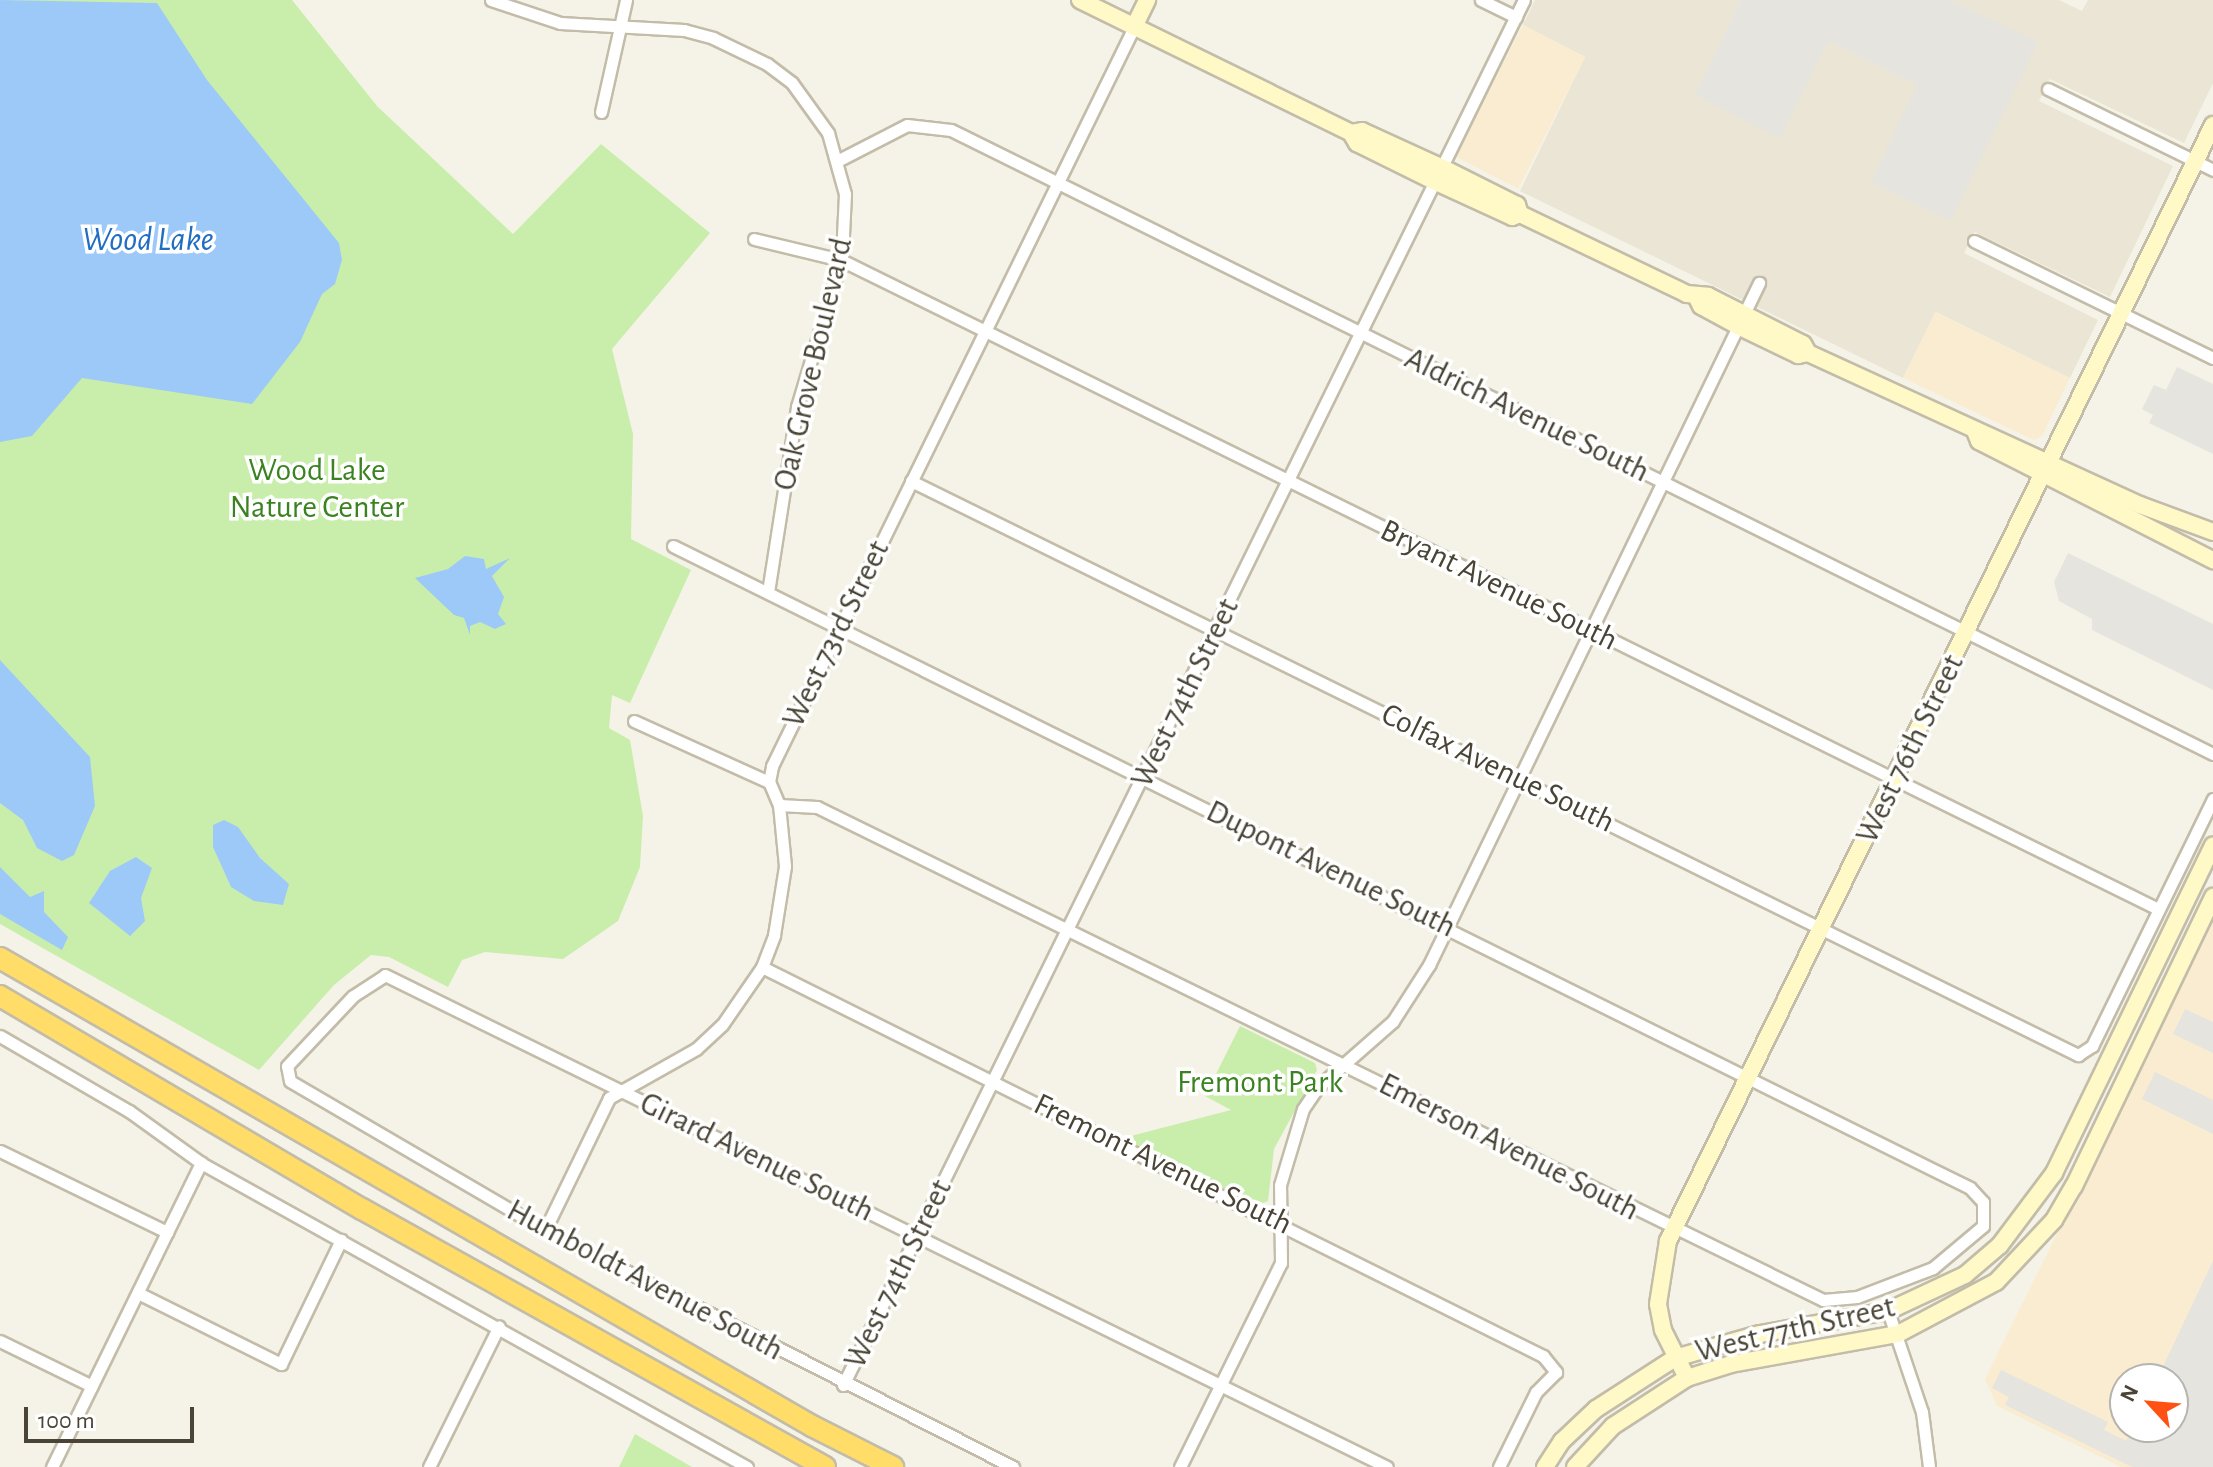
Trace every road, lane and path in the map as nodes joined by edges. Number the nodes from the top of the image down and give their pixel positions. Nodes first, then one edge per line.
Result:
1 (491, 0) edge
2 (626, 0) edge
3 (1080, 0) edge
4 (1147, 0) edge
5 (1481, 0) edge
6 (1524, 0) edge
7 (1516, 17) junction
8 (619, 27) junction
9 (1134, 27) junction
10 (2048, 89) dead end
11 (601, 112) dead end
12 (2213, 125) edge
13 (839, 160) junction
14 (2195, 161) junction
15 (2213, 170) edge
16 (1440, 175) junction
17 (1058, 183) junction
18 (754, 239) dead end
19 (1974, 241) dead end
20 (841, 260) junction
21 (1759, 283) dead end
22 (2121, 313) junction
23 (1741, 320) junction
24 (985, 331) junction
25 (1361, 334) junction
26 (2213, 358) edge
27 (2046, 466) junction
28 (911, 481) junction
29 (1288, 482) junction
30 (1663, 482) junction
31 (2213, 532) edge
32 (673, 546) dead end
33 (2213, 560) edge
34 (768, 592) junction
35 (839, 628) junction
36 (1216, 629) junction
37 (1591, 630) junction
38 (1968, 630) junction
39 (634, 721) dead end
40 (2213, 754) edge
41 (1144, 777) junction
42 (1519, 778) junction
43 (1895, 779) junction
44 (769, 782) junction
45 (2213, 799) edge
46 (779, 805) junction
47 (2213, 846) edge
48 (2213, 897) edge
49 (2158, 909) junction
50 (1448, 926) junction
51 (1822, 927) junction
52 (1069, 929) junction
53 (0, 958) edge
54 (762, 967) junction
55 (0, 996) edge
56 (0, 1036) edge
57 (1345, 1065) junction
58 (1751, 1075) junction
59 (286, 1076) joint
60 (995, 1081) junction
61 (623, 1090) junction
62 (0, 1151) edge
63 (201, 1163) junction
64 (1282, 1223) junction
65 (545, 1230) junction
66 (1674, 1230) junction
67 (167, 1232) junction
68 (917, 1236) junction
69 (341, 1240) junction
70 (1941, 1264) joint
71 (138, 1293) junction
72 (1888, 1311) junction
73 (499, 1326) junction
74 (1898, 1334) junction
75 (0, 1341) edge
76 (1675, 1358) junction
77 (1687, 1378) junction
78 (843, 1385) junction
79 (1220, 1385) junction
80 (92, 1386) junction
81 (52, 1467) edge
82 (429, 1467) edge
83 (747, 1467) edge
84 (825, 1467) edge
85 (893, 1467) edge
86 (1013, 1467) edge
87 (1180, 1467) edge
88 (1387, 1467) edge
89 (1499, 1467) edge
90 (1545, 1467) edge
91 (1575, 1467) edge
92 (1929, 1467) edge

1 - 8 street, Oak Grove Boulevard
2 - 8 street
3 - 9 street
4 - 9 street, West 73rd Street
5 - 7 street
6 - 7 street, West 74th Street
7 - 16 street, West 74th Street
8 - 11 street
8 - 13 street, Oak Grove Boulevard
9 - 16 street
9 - 17 street, West 73rd Street
10 - 14 street
12 - 14 street, West 76th Street
13 - 17 street, Aldrich Avenue South
13 - 20 street, Oak Grove Boulevard
14 - 15 street
14 - 22 street, West 76th Street
16 - 23 street
16 - 25 street, West 74th Street
17 - 24 street, West 73rd Street
17 - 25 street, Aldrich Avenue South
18 - 20 street, Bryant Avenue South
19 - 22 street
20 - 24 street, Bryant Avenue South
20 - 34 street, Oak Grove Boulevard
21 - 23 street
22 - 26 street
22 - 27 street, West 76th Street
23 - 27 street
23 - 30 street
24 - 28 street, West 73rd Street
24 - 29 street, Bryant Avenue South
25 - 29 street, West 74th Street
25 - 30 street, Aldrich Avenue South
27 - 31 street
27 - 33 street
27 - 38 street, West 76th Street
28 - 35 street, West 73rd Street
28 - 36 street, Colfax Avenue South
29 - 36 street, West 74th Street
29 - 37 street, Bryant Avenue South
30 - 37 street
30 - 38 street, Aldrich Avenue South
32 - 34 street, Dupont Avenue South
34 - 35 street, Dupont Avenue South
35 - 41 street, Dupont Avenue South
35 - 44 street, West 73rd Street
36 - 41 street, West 74th Street
36 - 42 street, Colfax Avenue South
37 - 42 street
37 - 43 street, Bryant Avenue South
38 - 40 street, Aldrich Avenue South
38 - 43 street, West 76th Street
39 - 44 street
41 - 50 street, Dupont Avenue South
41 - 52 street, West 74th Street
42 - 50 street
42 - 51 street, Colfax Avenue South
43 - 49 street, Bryant Avenue South
43 - 51 street, West 76th Street
44 - 46 street
45 - 49 street
46 - 52 street, Emerson Avenue South
46 - 54 street
47 - 72 street, West 77th Street
48 - 74 street, West 77th Street
49 - 51 street, Colfax Avenue South
50 - 57 street
50 - 58 street, Dupont Avenue South
51 - 58 street, West 76th Street
52 - 57 street, Emerson Avenue South
52 - 60 street, West 74th Street
53 - 85 highway
54 - 60 street, Fremont Avenue South
54 - 61 street
55 - 84 highway
56 - 63 street
57 - 64 street
57 - 66 street, Emerson Avenue South
58 - 66 street, West 76th Street
58 - 70 street, Dupont Avenue South
59 - 61 street, Girard Avenue South
59 - 65 street, Humboldt Avenue South
60 - 64 street, Fremont Avenue South
60 - 68 street, West 74th Street
61 - 65 street
61 - 68 street, Girard Avenue South
62 - 67 street
63 - 67 street
63 - 69 street
64 - 79 street
64 - 89 street, Fremont Avenue South
65 - 78 street, Humboldt Avenue South
66 - 70 street, Emerson Avenue South
66 - 76 street, West 76th Street
67 - 71 street
68 - 78 street, West 74th Street
68 - 79 street, Girard Avenue South
69 - 71 street
69 - 73 street
71 - 80 street
72 - 74 street
72 - 76 street, West 77th Street
73 - 82 street
73 - 83 street
74 - 77 street, West 77th Street
74 - 92 street
75 - 80 street
76 - 77 street, West 76th Street
76 - 90 street, West 77th Street
77 - 91 street, West 77th Street
78 - 86 street, Humboldt Avenue South
79 - 87 street
79 - 88 street, Girard Avenue South
80 - 81 street

